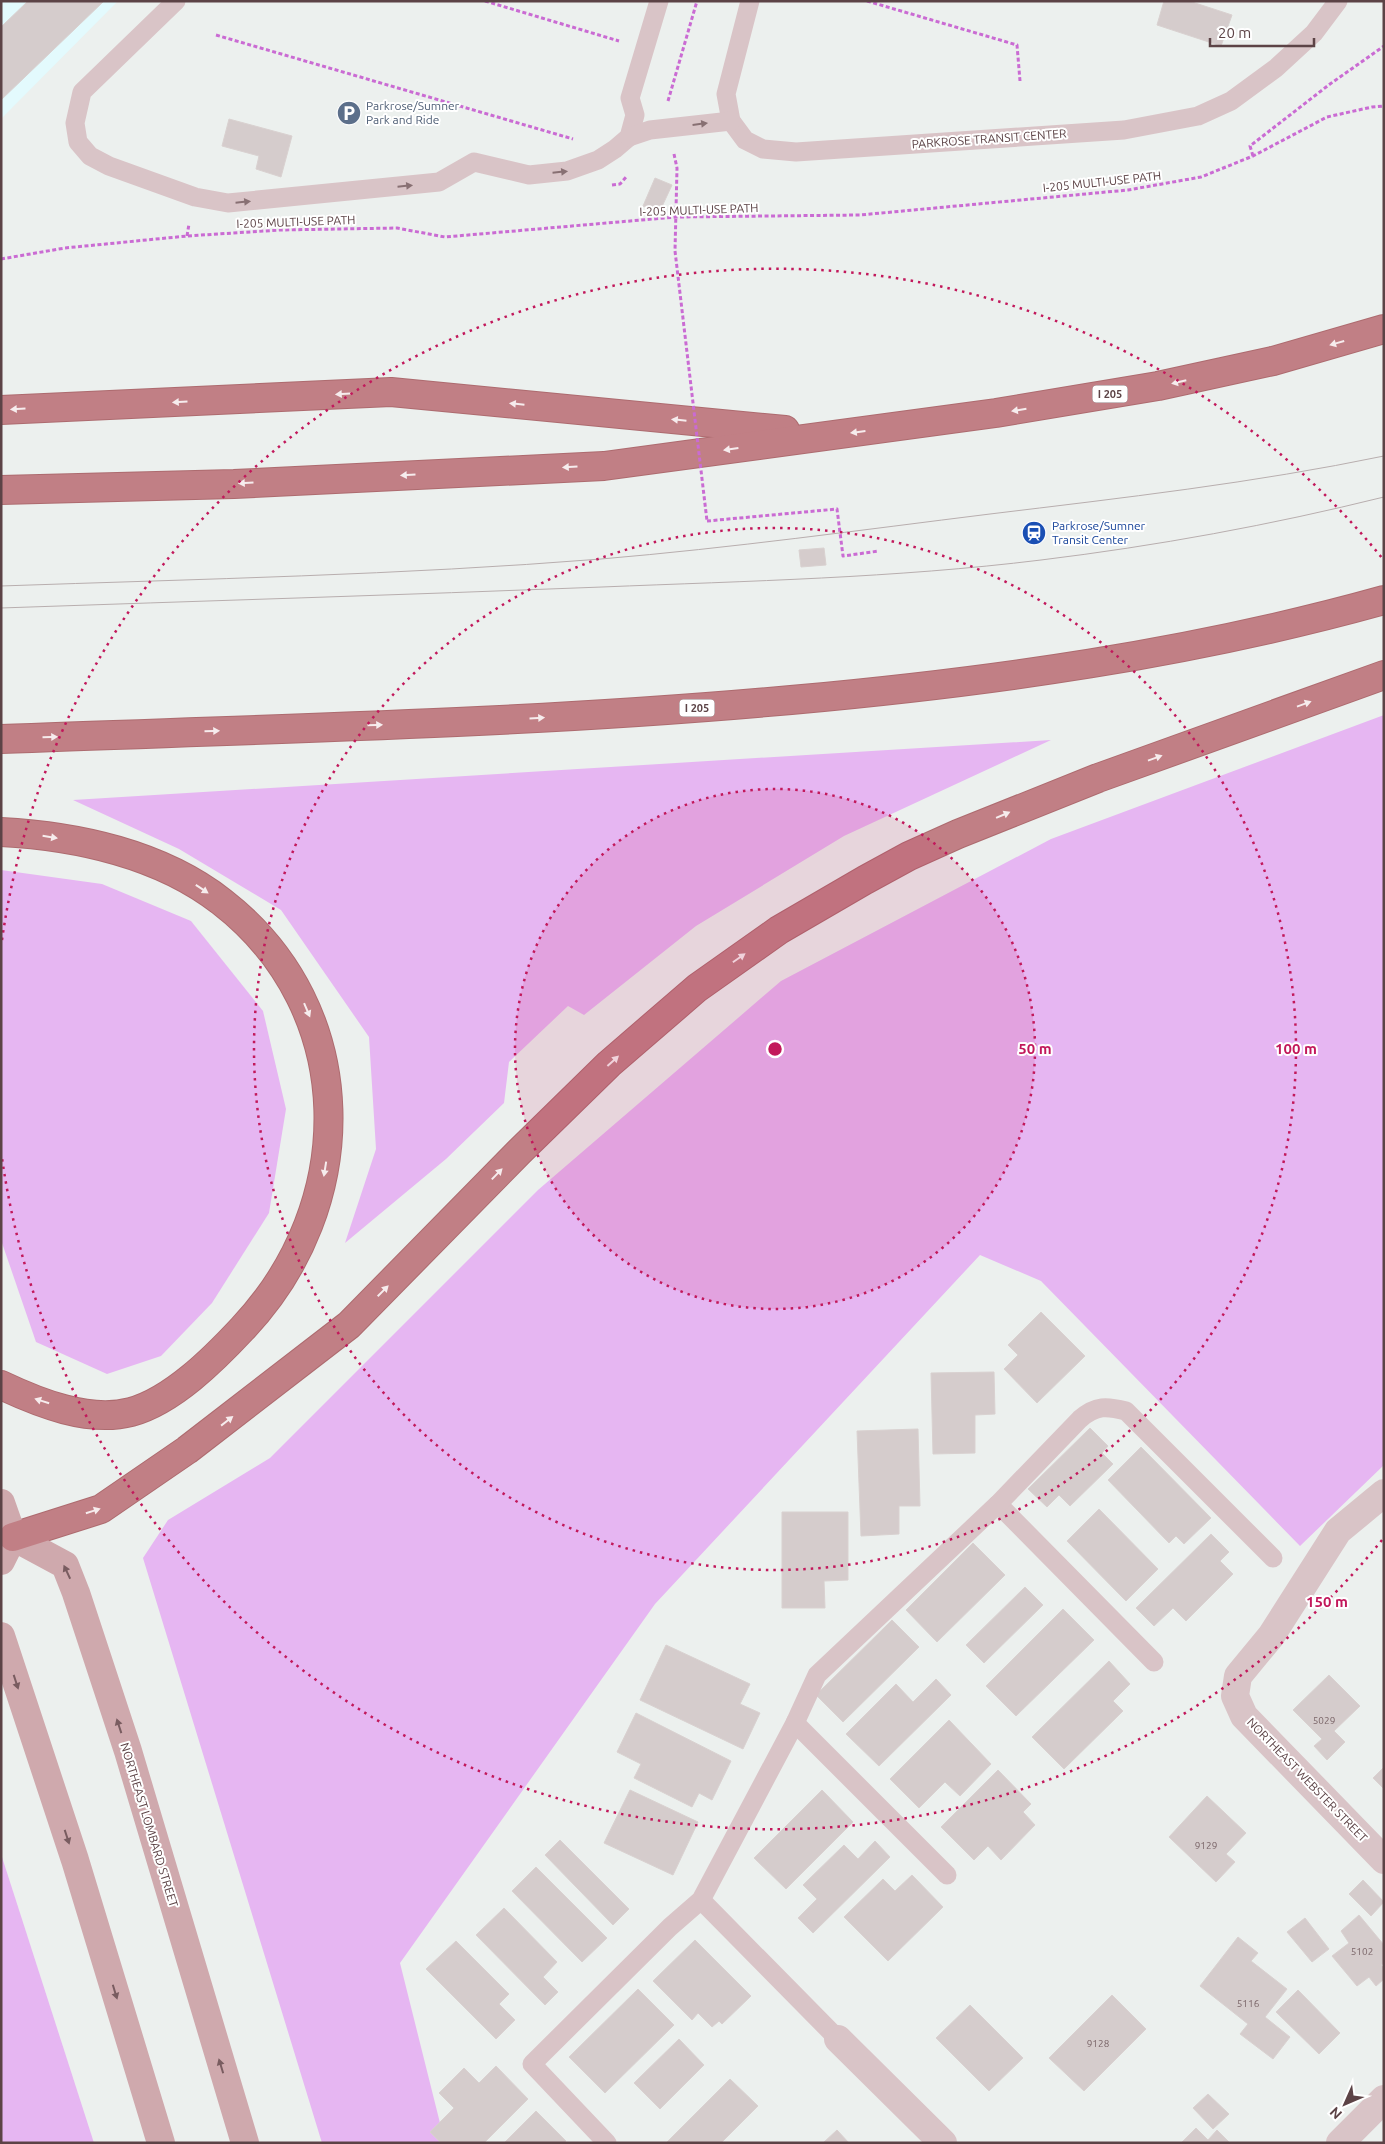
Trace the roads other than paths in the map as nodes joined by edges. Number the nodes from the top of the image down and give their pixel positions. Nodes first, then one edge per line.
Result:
1 (176, 1) edge
2 (659, 1) edge
3 (750, 1) edge
4 (1338, 1) edge
5 (731, 121) junction
6 (628, 137) junction
7 (1384, 330) edge
8 (1, 410) edge
9 (832, 435) junction
10 (1, 490) edge
11 (1384, 600) edge
12 (1384, 675) edge
13 (1, 739) edge
14 (1, 832) edge
15 (1, 1385) edge
16 (1384, 1492) edge
17 (1, 1503) edge
18 (998, 1504) junction
19 (13, 1537) junction
20 (1273, 1558) dead end
21 (1, 1561) edge
22 (1, 1636) edge
23 (1154, 1662) dead end
24 (795, 1723) junction
25 (1384, 1860) edge
26 (947, 1875) dead end
27 (701, 1900) junction
28 (838, 2039) joint
29 (1384, 2099) edge
30 (161, 2143) edge
31 (244, 2143) edge
32 (607, 2143) edge
33 (943, 2143) edge
34 (1340, 2143) edge

1 -> 6 lane
2 - 6 lane
3 - 5 lane, PARKROSE TRANSIT CENTER
4 - 5 lane, PARKROSE TRANSIT CENTER
6 -> 5 lane
7 -> 9 highway, I 205
9 -> 8 highway
9 -> 10 highway, I 205
13 -> 11 highway, I 205
19 -> 12 highway
14 -> 15 highway
16 - 25 street, NORTHEAST WEBSTER STREET
17 - 19 main road
18 - 20 lane
18 - 23 lane
18 - 24 lane
19 - 21 main road
31 -> 19 main road, NORTHEAST LOMBARD STREET
22 -> 30 main road
24 - 26 lane
24 - 27 lane
27 - 28 lane
27 - 32 lane
28 - 33 street
29 - 34 street

